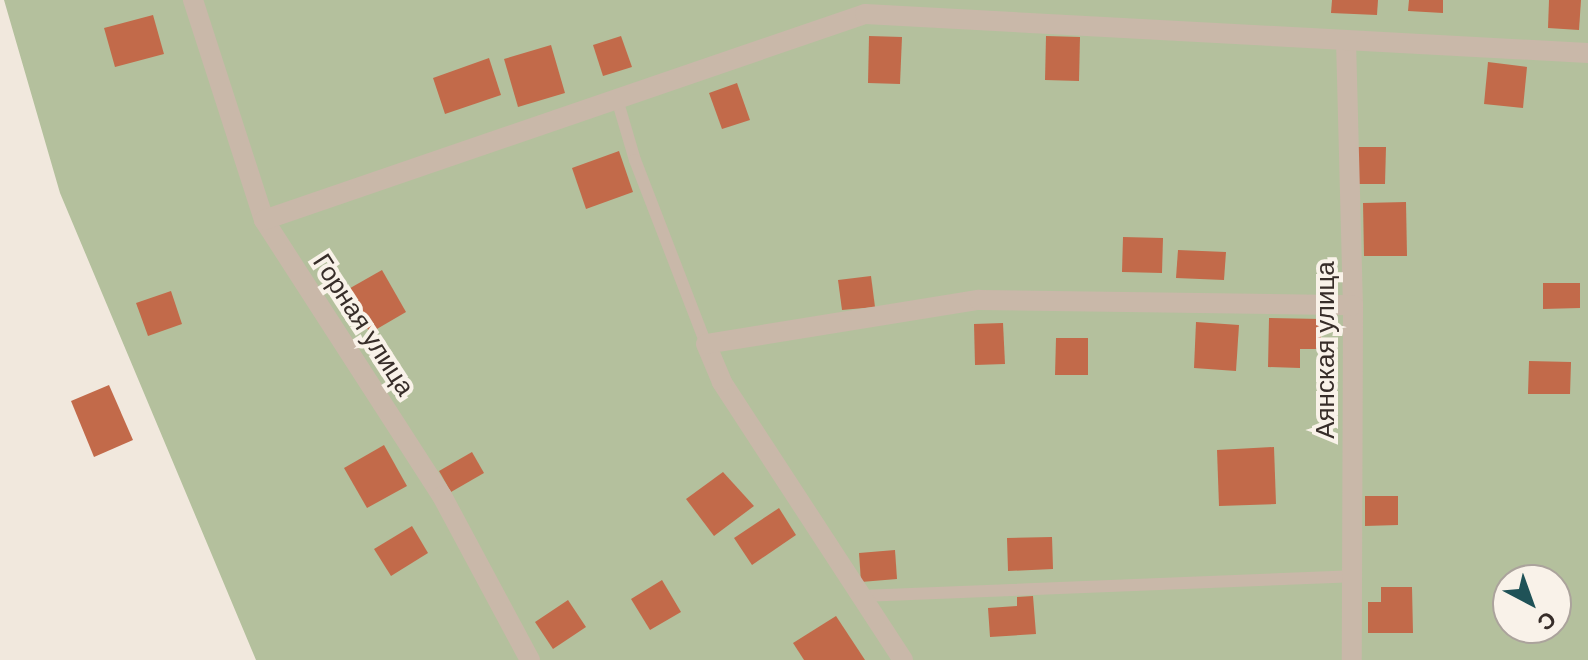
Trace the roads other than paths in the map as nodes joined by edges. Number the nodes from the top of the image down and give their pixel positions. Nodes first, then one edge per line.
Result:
1 (193, 0) edge
2 (1346, 40) junction
3 (1588, 53) edge
4 (617, 99) junction
5 (264, 220) junction
6 (1353, 305) junction
7 (706, 344) junction
8 (1352, 576) junction
9 (861, 596) junction
10 (530, 660) edge
11 (903, 660) edge
12 (1352, 660) edge

1 - 5 street, Горная улица
2 - 3 street
2 - 4 street
2 - 6 street, Аянская улица
4 - 5 street
4 - 7 lane
5 - 10 street, Горная улица
6 - 7 street
6 - 8 street, Аянская улица
7 - 9 street
8 - 9 lane
8 - 12 street, Аянская улица
9 - 11 street

